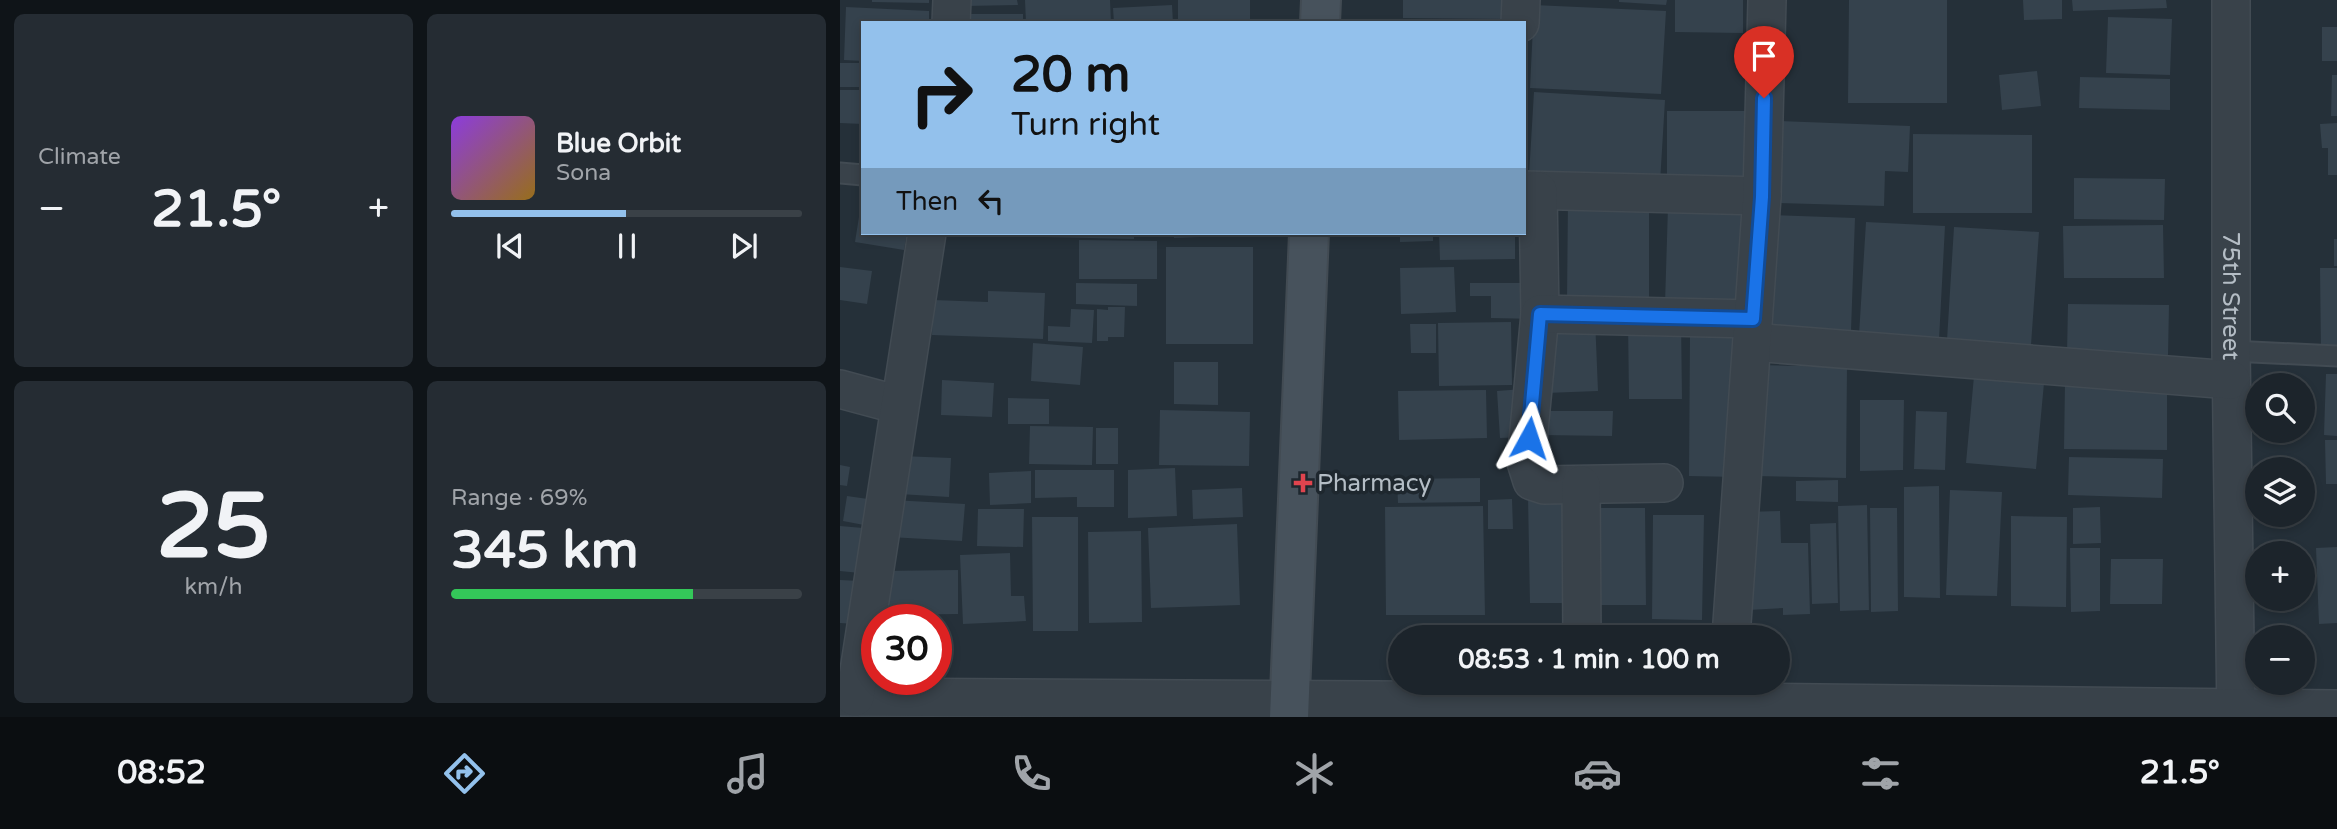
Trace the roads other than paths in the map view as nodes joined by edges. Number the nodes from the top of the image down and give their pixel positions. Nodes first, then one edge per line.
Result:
1 (952, 0) edge
2 (1321, 0) edge
3 (1521, 0) edge
4 (1767, 0) edge
5 (2231, 0) edge
6 (951, 21) edge
7 (1320, 21) edge
8 (1520, 21) edge
9 (840, 173) edge
10 (861, 176) edge
11 (1531, 190) edge
12 (1762, 197) junction
13 (927, 235) edge
14 (1309, 235) edge
15 (1540, 314) junction
16 (1752, 330) junction
17 (2337, 356) edge
18 (2231, 366) junction
19 (840, 389) edge
20 (899, 405) junction
21 (1664, 483) dead end
22 (1581, 485) junction
23 (1582, 625) edge
24 (1732, 625) edge
25 (1790, 694) edge
26 (1683, 695) edge
27 (847, 697) edge
28 (1595, 701) edge
29 (1290, 708) edge
30 (2337, 709) edge
31 (2236, 712) edge

1 - 6 street
2 - 7 street
3 - 8 street
4 - 12 street
5 - 18 street, 75th Street
9 - 10 lane
11 - 12 street
11 - 15 street
12 - 16 street
13 - 20 street
14 - 29 street
15 - 16 street
15 - 22 street
16 - 18 street
16 - 24 street
17 - 18 lane
18 - 31 street, 75th Street
19 - 20 street
20 - 27 street
21 - 22 street
22 - 23 street
25 - 31 street
26 - 28 street
27 - 29 street
28 - 29 street
30 - 31 street

